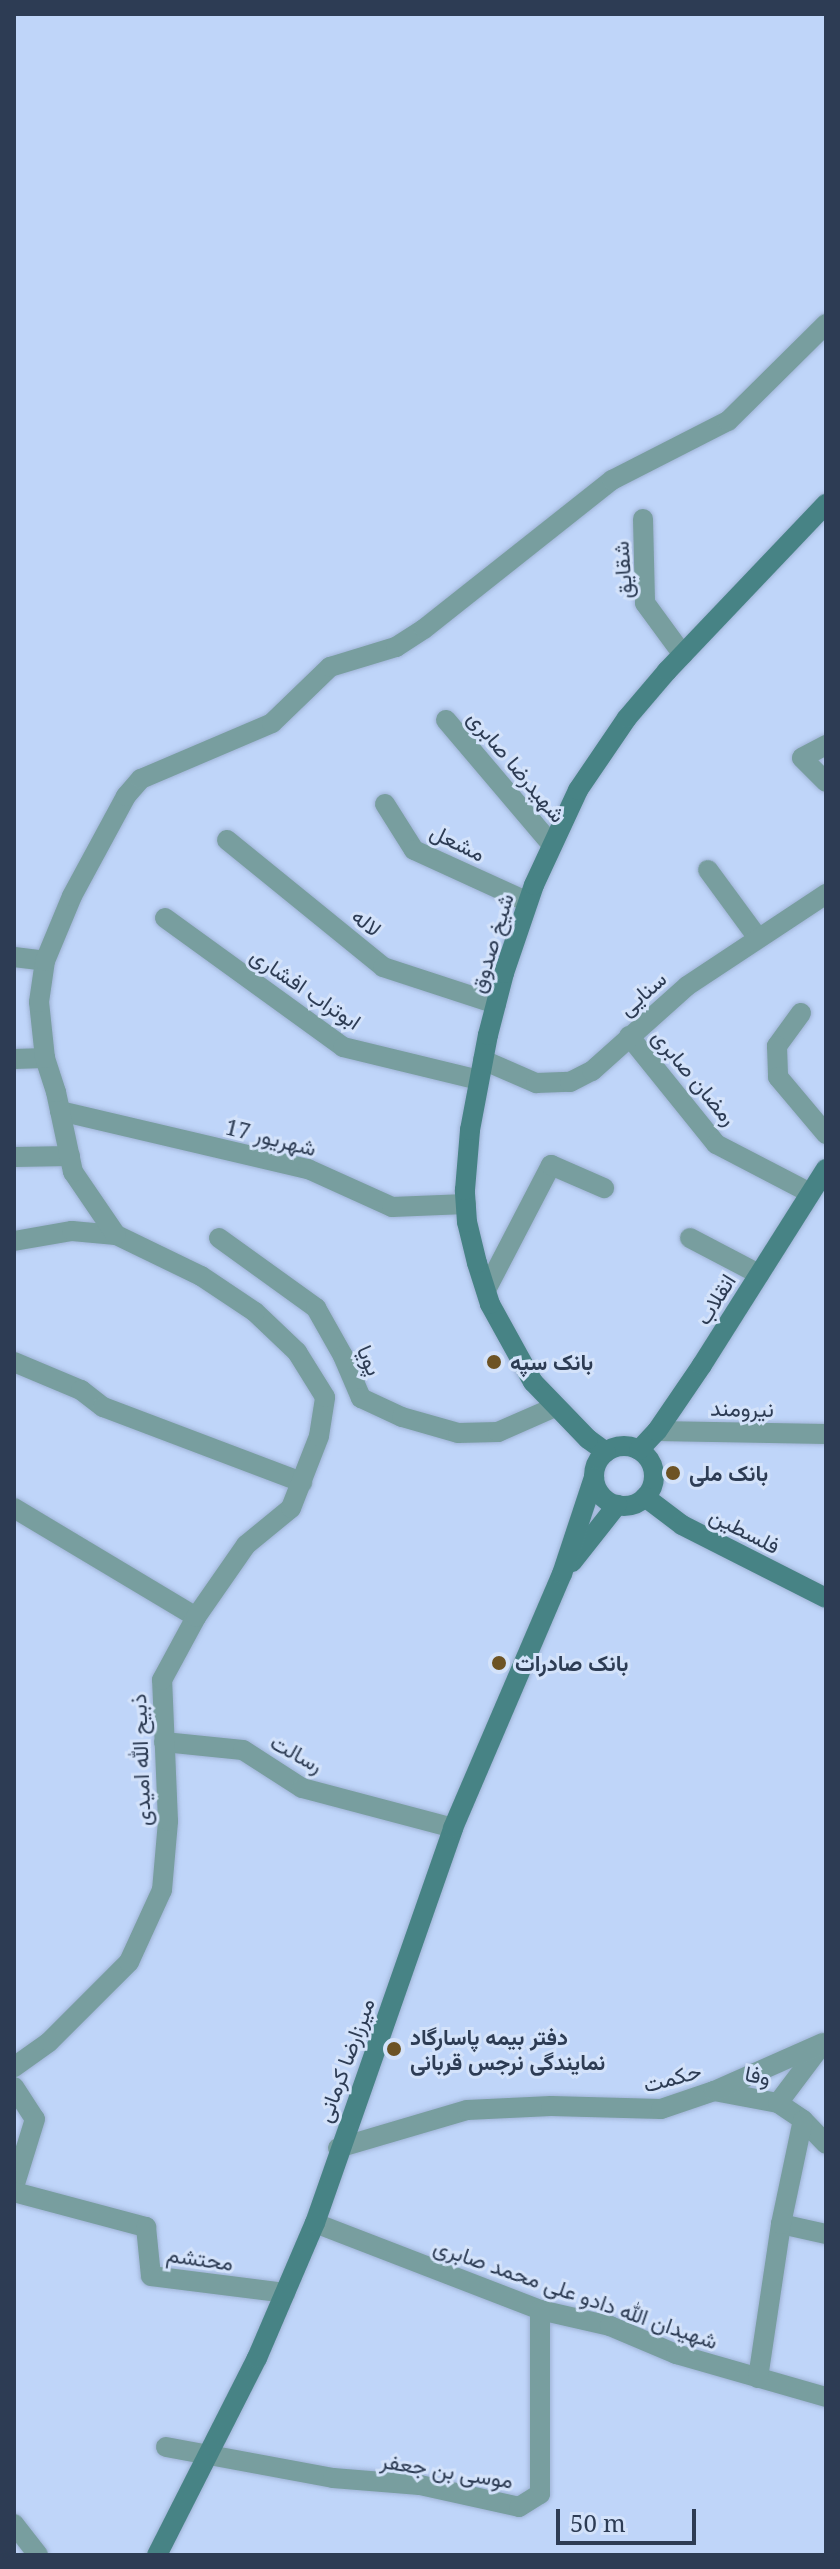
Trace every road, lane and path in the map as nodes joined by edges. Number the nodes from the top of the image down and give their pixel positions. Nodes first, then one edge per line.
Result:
1 (826, 324) edge
2 (826, 504) edge
3 (643, 519) dead end
4 (683, 655) junction
5 (446, 720) dead end
6 (826, 745) edge
7 (826, 782) edge
8 (385, 804) dead end
9 (227, 840) dead end
10 (551, 844) junction
11 (708, 870) dead end
12 (826, 894) edge
13 (528, 902) junction
14 (165, 918) dead end
15 (758, 938) junction
16 (14, 957) edge
17 (45, 961) junction
18 (496, 1004) junction
19 (801, 1013) dead end
20 (629, 1036) junction
21 (45, 1058) junction
22 (14, 1059) edge
23 (481, 1070) junction
24 (60, 1111) junction
25 (826, 1134) edge
26 (70, 1156) junction
27 (14, 1157) edge
28 (825, 1173) edge
29 (604, 1188) dead end
30 (810, 1193) junction
31 (466, 1204) junction
32 (116, 1235) junction
33 (219, 1238) dead end
34 (690, 1238) dead end
35 (14, 1241) edge
36 (759, 1274) junction
37 (486, 1290) junction
38 (14, 1362) edge
39 (555, 1407) junction
40 (657, 1431) junction
41 (826, 1434) edge
42 (639, 1450) junction
43 (606, 1452) junction
44 (594, 1477) junction
45 (302, 1482) junction
46 (645, 1497) junction
47 (617, 1505) junction
48 (14, 1508) edge
49 (562, 1574) junction
50 (826, 1598) edge
51 (196, 1617) junction
52 (164, 1742) junction
53 (453, 1828) junction
54 (825, 2041) edge
55 (14, 2067) edge
56 (14, 2087) edge
57 (714, 2091) junction
58 (778, 2103) junction
59 (803, 2120) junction
60 (825, 2141) edge
61 (338, 2148) junction
62 (14, 2189) edge
63 (315, 2223) junction
64 (781, 2224) junction
65 (826, 2234) edge
66 (285, 2293) junction
67 (540, 2310) junction
68 (758, 2378) junction
69 (826, 2397) edge
70 (166, 2447) dead end
71 (210, 2453) junction
72 (14, 2524) edge
73 (38, 2555) edge
74 (157, 2555) edge

1 - 17 street
2 - 4 main road, شیخ صدوق
3 - 4 street, شقایق
4 - 10 main road, شیخ صدوق
5 - 10 street, شهیدرضا صابری
6 - 7 street
8 - 13 street, مشعل
9 - 18 street, لاله
10 - 13 main road, شیخ صدوق
11 - 15 street
12 - 15 street, سنایی
13 - 18 main road, شیخ صدوق
14 - 23 street, ابوتراب افشاری
15 - 20 street, سنایی
16 - 17 street
17 - 21 street
18 - 23 main road, شیخ صدوق
19 - 25 street
20 - 23 street, سنایی
20 - 30 street, رمضان صابری
21 - 22 street
21 - 24 street
23 - 31 main road, شیخ صدوق
24 - 26 street
24 - 31 street, 17 شهریور
26 - 27 street
26 - 32 street
28 - 30 main road, انقلاب
29 - 37 street
30 - 36 main road, انقلاب
31 - 37 main road, شیخ صدوق
32 - 35 street
32 - 45 street, ذبیح الله امیدی
33 - 39 street, پویا
34 - 36 street
36 - 40 main road, انقلاب
37 - 39 main road, شیخ صدوق
38 - 45 street
39 - 43 main road, شیخ صدوق
40 - 41 street, نیرومند
40 - 42 main road, انقلاب
42 - 43 main road
42 - 46 main road
43 - 44 main road
44 - 47 main road
44 - 49 main road
45 - 51 street, ذبیح الله امیدی
46 - 47 main road
46 - 50 main road, فلسطین
47 - 49 main road
48 - 51 street
49 - 53 main road, میرزارضا کرمانی
51 - 52 street, ذبیح الله امیدی
52 - 53 street, رسالت
52 - 55 street, ذبیح الله امیدی
53 - 61 main road, میرزارضا کرمانی
54 - 57 street, حکمت
54 - 58 street, حکمت
56 - 62 street
57 - 58 street, وفا
57 - 61 street, حکمت
58 - 59 street, وفا
59 - 60 street, وفا
59 - 64 street
61 - 63 main road, میرزارضا کرمانی
62 - 66 street, محتشم
63 - 66 main road, میرزارضا کرمانی
63 - 67 street, شهیدان الله دادو علی محمد صابری
64 - 65 street
64 - 68 street
66 - 71 main road, میرزارضا کرمانی
67 - 68 street, شهیدان الله دادو علی محمد صابری
67 - 71 street, موسی بن جعفر
68 - 69 street, شهیدان الله دادو علی محمد صابری
70 - 71 street
71 - 74 main road, میرزارضا کرمانی
72 - 73 street

